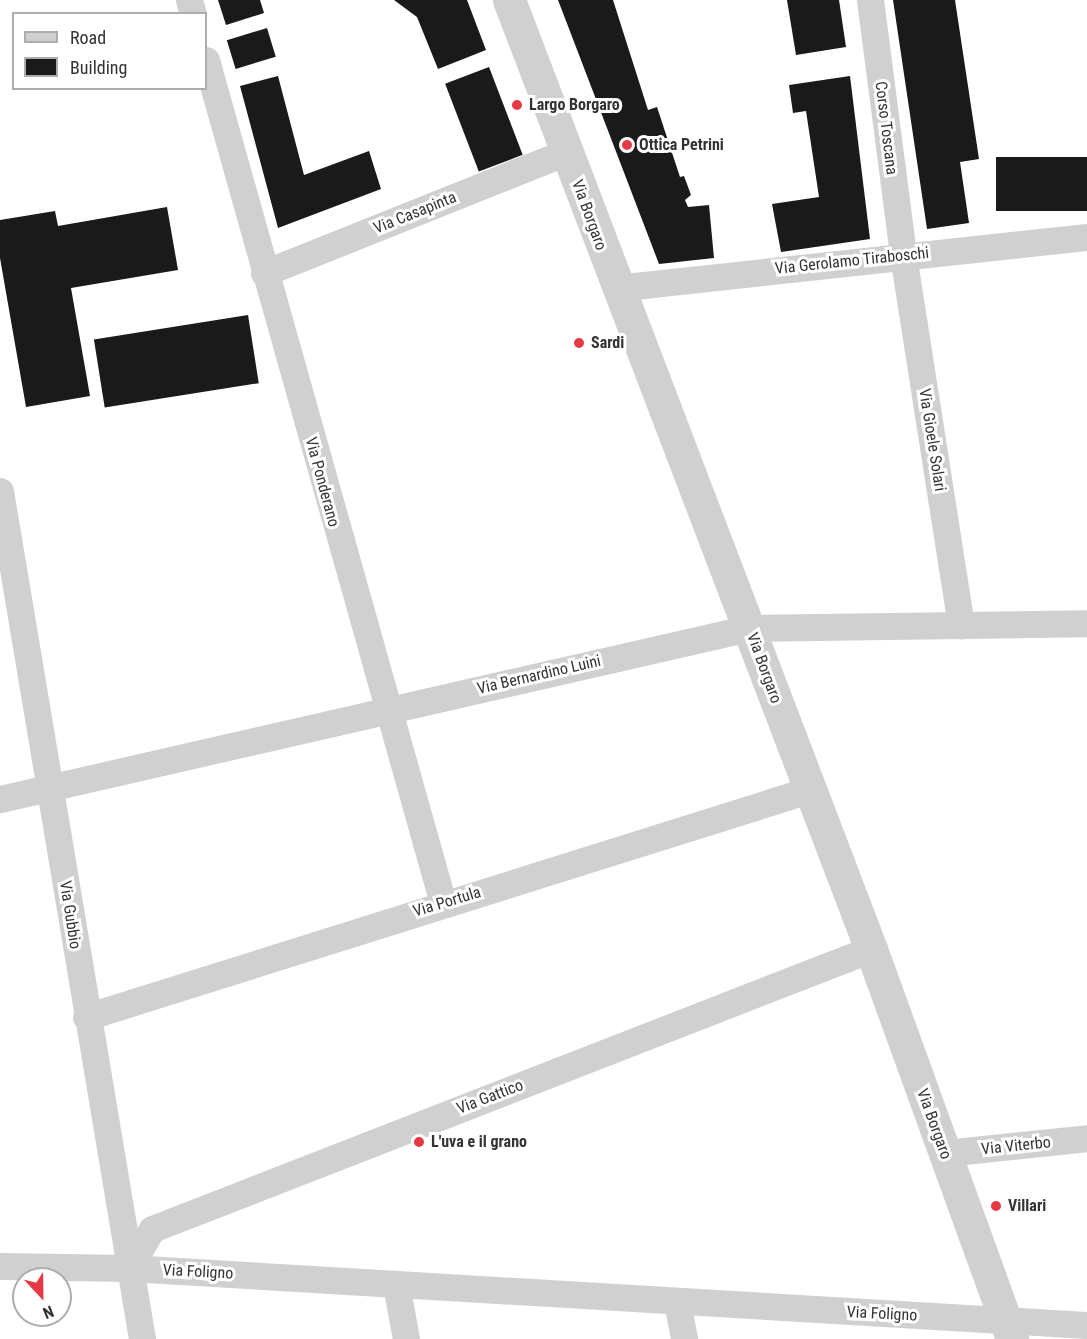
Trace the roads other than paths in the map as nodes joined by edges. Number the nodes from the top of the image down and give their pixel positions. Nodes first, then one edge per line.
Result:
1 (509, 0) edge
2 (870, 0) edge
3 (207, 64) edge
4 (566, 152) junction
5 (1087, 237) edge
6 (903, 255) junction
7 (264, 273) junction
8 (616, 288) junction
9 (0, 491) edge
10 (1087, 623) edge
11 (961, 625) junction
12 (749, 628) junction
13 (385, 710) junction
14 (51, 787) junction
15 (809, 790) junction
16 (0, 799) edge
17 (443, 903) junction
18 (871, 950) junction
19 (86, 1017) junction
20 (1087, 1137) edge
21 (945, 1153) junction
22 (0, 1266) edge
23 (129, 1268) junction
24 (396, 1284) junction
25 (677, 1302) junction
26 (1087, 1325) edge
27 (1004, 1333) edge
28 (141, 1339) edge
29 (406, 1339) edge
30 (684, 1339) edge

1 - 4 street, Via Borgaro
2 - 6 street, Corso Toscana
3 - 7 street, Via Ponderano
4 - 7 street, Via Casapinta
4 - 8 street, Via Borgaro
5 - 6 street, Via Gerolamo Tiraboschi
6 - 8 street, Via Gerolamo Tiraboschi
6 - 11 street, Via Gioele Solari
7 - 13 street, Via Ponderano
8 - 12 street, Via Borgaro
9 - 14 street, Via Gubbio
10 - 11 street, Via Bernardino Luini
11 - 12 street, Via Bernardino Luini
12 - 13 street, Via Bernardino Luini
12 - 15 street, Via Borgaro
13 - 14 street, Via Bernardino Luini
13 - 17 street, Via Ponderano
14 - 16 street, Via Bernardino Luini
14 - 19 street, Via Gubbio
15 - 17 street, Via Portula
15 - 18 street, Via Borgaro
17 - 19 street, Via Portula
18 - 21 street, Via Borgaro
18 - 23 street, Via Gattico
19 - 23 street, Via Gubbio
20 - 21 street, Via Viterbo
21 - 27 street, Via Borgaro
22 - 23 street, Via Foligno
23 - 24 street, Via Foligno
23 - 28 street, Via Gubbio
24 - 25 street, Via Foligno
24 - 29 street
25 - 27 street, Via Foligno
25 - 30 street
26 - 27 street, Via Foligno

